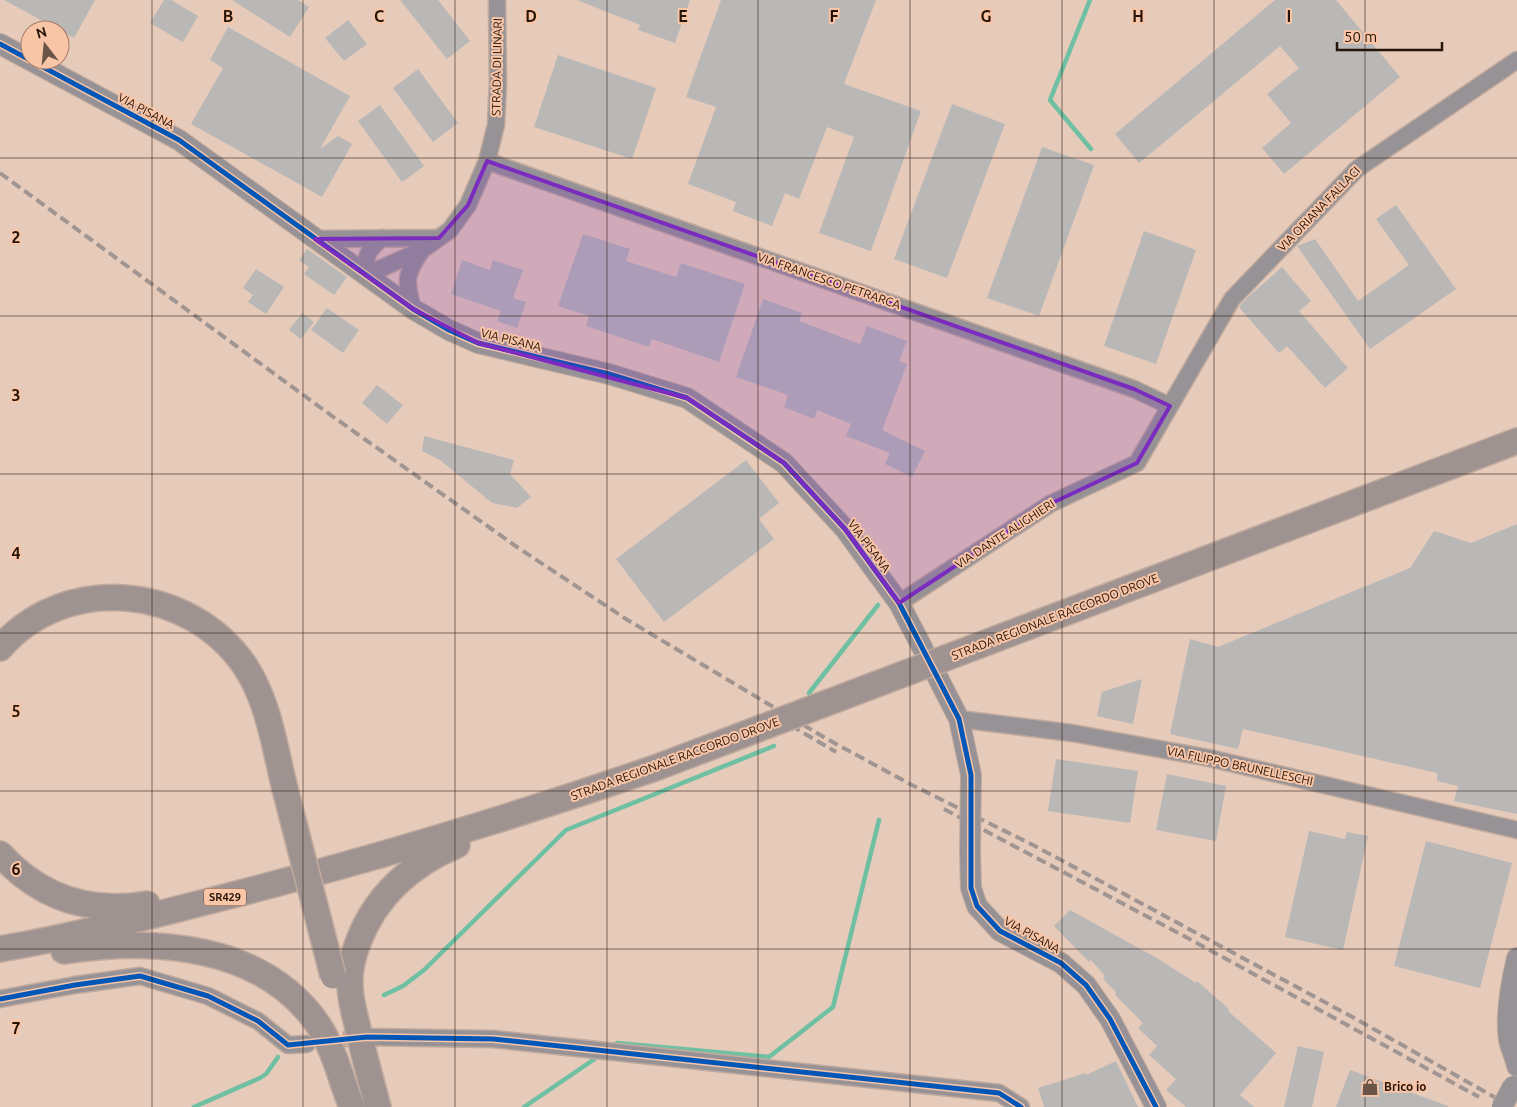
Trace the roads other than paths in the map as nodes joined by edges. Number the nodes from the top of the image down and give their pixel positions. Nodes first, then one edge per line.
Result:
1 (497, 0) edge
2 (0, 44) edge
3 (1517, 60) edge
4 (487, 161) junction
5 (382, 238) junction
6 (439, 238) junction
7 (315, 239) junction
8 (422, 250) junction
9 (366, 275) junction
10 (414, 309) junction
11 (1170, 406) junction
12 (1517, 441) edge
13 (899, 603) junction
14 (0, 648) edge
15 (923, 649) dead end
16 (936, 674) dead end
17 (959, 719) junction
18 (1517, 830) edge
19 (450, 841) junction
20 (0, 854) edge
21 (0, 949) edge
22 (1517, 958) edge
23 (0, 961) edge
24 (0, 999) edge
25 (367, 1037) tunnel mouth
26 (307, 1044) tunnel mouth
27 (1517, 1066) edge
28 (1515, 1082) edge
29 (352, 1107) edge
30 (366, 1107) edge
31 (378, 1107) edge
32 (1021, 1107) edge
33 (1156, 1107) edge
34 (1502, 1107) edge

1 - 4 street, STRADA DI LINARI
2 - 7 street, VIA PISANA
3 - 11 street, VIA ORIANA FALLACI
4 - 6 street, STRADA DI LINARI
4 - 11 street, VIA FRANCESCO PETRARCA
5 - 6 street
5 - 7 street
5 - 9 street
6 - 8 street, STRADA DI LINARI
7 - 9 street, VIA PISANA
8 - 9 street, STRADA DI LINARI
8 - 10 street, STRADA DI LINARI
9 - 10 street, VIA PISANA
10 - 13 street, VIA PISANA
11 - 13 street, VIA DANTE ALIGHIERI
12 - 19 main road, STRADA REGIONALE RACCORDO DROVE, bridge
13 - 15 street, VIA PISANA
14 - 30 main road, bridge
16 - 17 street, VIA PISANA
17 - 18 street, VIA FILIPPO BRUNELLESCHI
17 - 33 street, VIA PISANA, bridge
19 - 20 main road
19 - 21 main road, SR429
19 - 31 main road
22 - 27 street
23 - 29 main road
24 - 26 street
25 - 32 street
28 - 34 street, bridge

